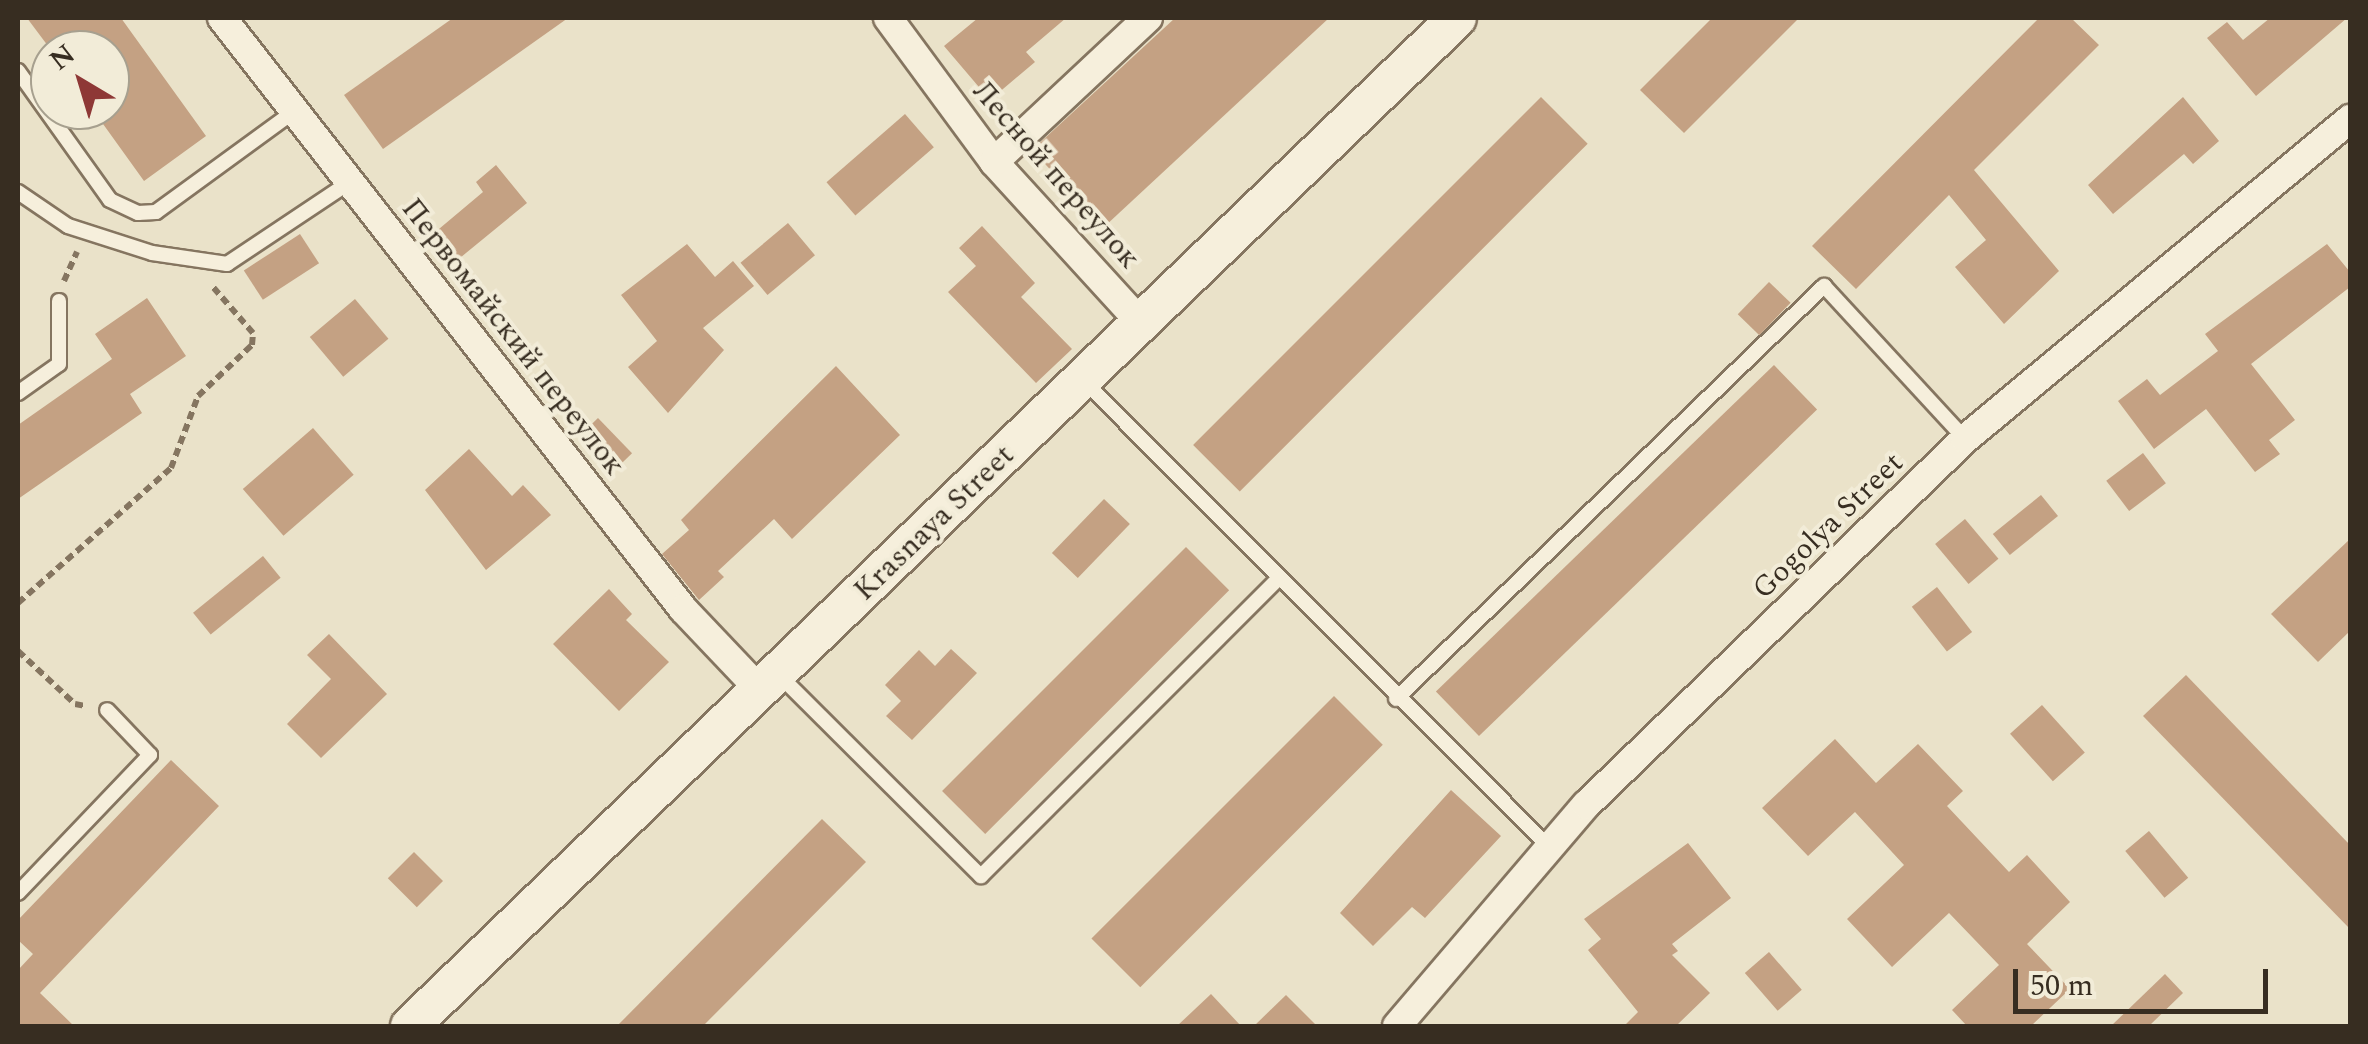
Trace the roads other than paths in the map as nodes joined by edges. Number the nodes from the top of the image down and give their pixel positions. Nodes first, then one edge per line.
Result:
1 (222, 18) edge
2 (888, 18) edge
3 (1148, 18) edge
4 (1457, 18) edge
5 (18, 71) edge
6 (296, 110) junction
7 (2350, 119) edge
8 (994, 162) junction
9 (351, 181) junction
10 (18, 192) edge
11 (59, 301) dead end
12 (1142, 324) junction
13 (1083, 380) junction
14 (18, 393) edge
15 (1964, 439) junction
16 (1278, 579) junction
17 (769, 682) junction
18 (1396, 699) junction
19 (107, 710) road end
20 (1550, 848) junction
21 (18, 894) edge
22 (410, 1026) edge
23 (1397, 1026) edge

1 - 6 street, Первомайский переулок
2 - 8 street, Лесной переулок
3 - 8 street
4 - 12 main road, Krasnaya Street
5 - 6 lane
6 - 9 street, Первомайский переулок
7 - 15 street, Gogolya Street
8 - 12 street, Лесной переулок
9 - 10 lane
9 - 17 street, Первомайский переулок
11 - 14 lane
12 - 13 main road, Krasnaya Street
13 - 16 lane
13 - 17 main road, Krasnaya Street
15 - 18 lane
15 - 20 street, Gogolya Street
16 - 17 lane
16 - 18 lane
17 - 22 main road, Krasnaya Street
18 - 20 lane
19 - 21 lane
20 - 23 street, Gogolya Street

